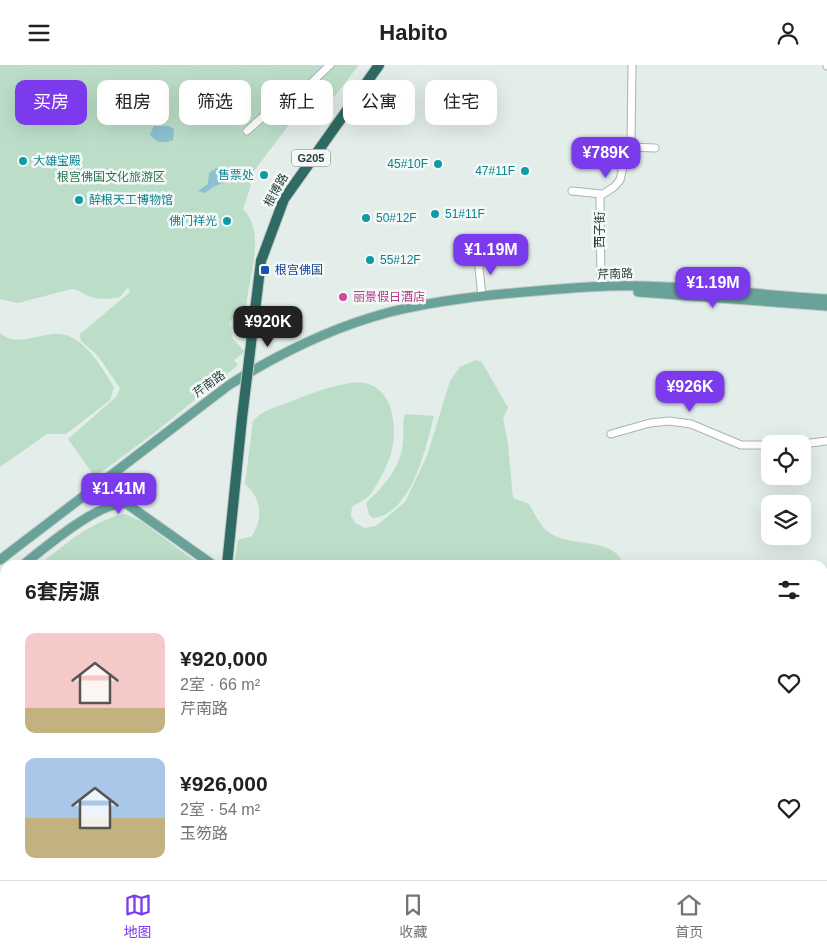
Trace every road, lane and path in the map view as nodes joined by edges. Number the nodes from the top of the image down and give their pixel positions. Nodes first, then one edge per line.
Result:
1 (330, 65) edge
2 (379, 65) edge
3 (632, 65) edge
4 (247, 131) dead end
5 (630, 147) junction
6 (655, 148) dead end
7 (572, 191) dead end
8 (601, 193) junction
9 (478, 259) dead end
10 (601, 287) junction
11 (482, 296) junction
12 (827, 299) edge
13 (827, 306) edge
14 (611, 434) dead end
15 (827, 441) edge
16 (811, 443) edge
17 (761, 445) edge
18 (0, 559) edge
19 (30, 560) edge
20 (206, 560) edge
21 (228, 560) edge

1 - 4 street
2 - 21 highway, 根博路 / G205, bridge
3 - 5 street, 西子街
5 - 6 street
5 - 8 street, 西子街
7 - 8 street
8 - 10 street, 西子街
9 - 11 street
10 - 11 main road, 芹南路
10 - 12 main road, 芹南路
10 - 13 main road
11 - 18 main road, 芹南路
14 - 17 street
15 - 16 street
19 - 20 main road

